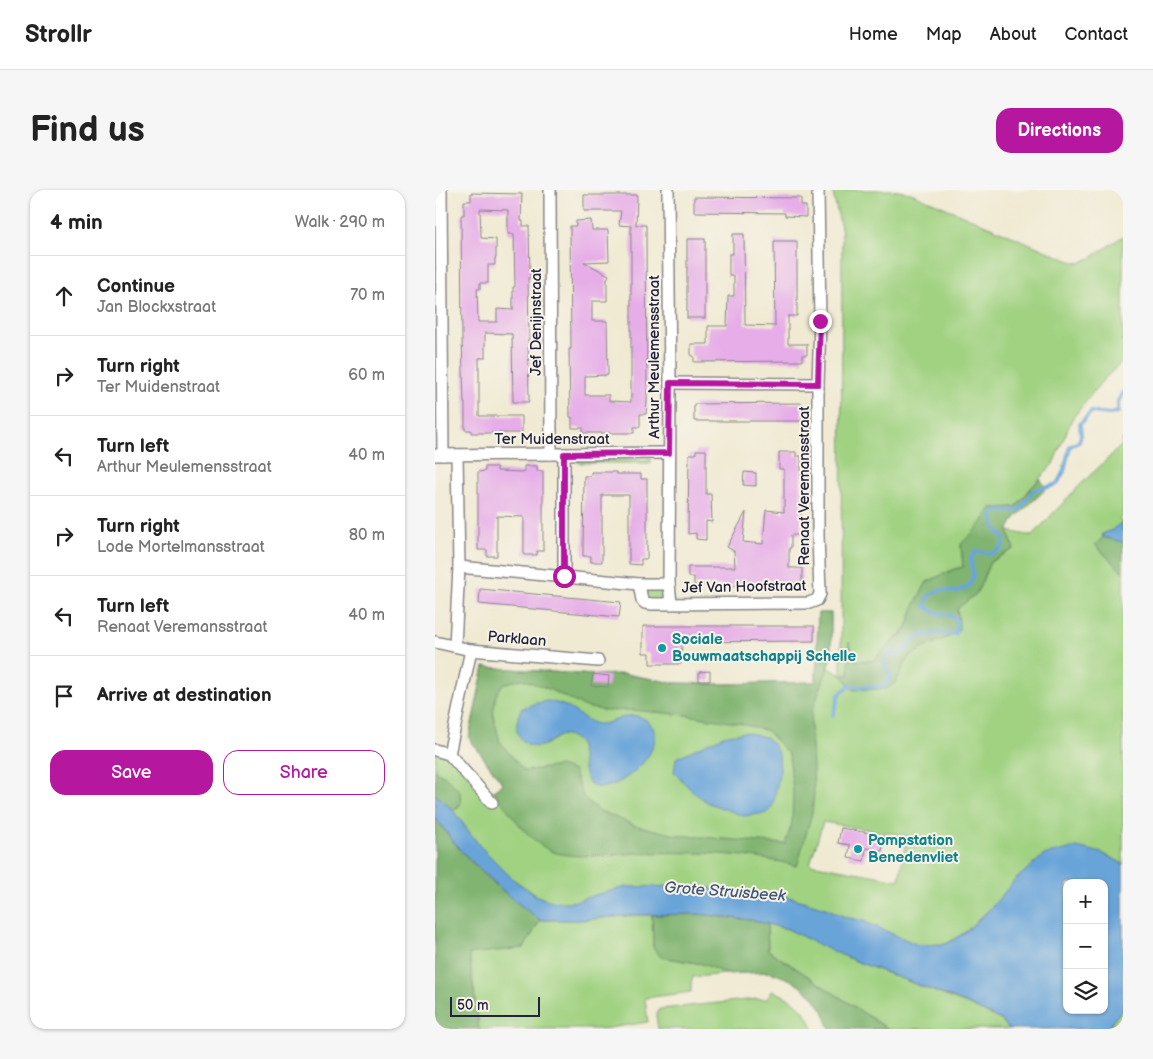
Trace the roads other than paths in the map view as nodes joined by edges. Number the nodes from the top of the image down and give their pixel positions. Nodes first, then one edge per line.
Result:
1 (441, 190) edge
2 (550, 190) edge
3 (668, 190) edge
4 (818, 190) edge
5 (670, 383) junction
6 (818, 384) junction
7 (669, 453) junction
8 (551, 454) junction
9 (564, 454) junction
10 (439, 455) edge
11 (457, 455) junction
12 (459, 568) junction
13 (564, 576) junction
14 (639, 584) junction
15 (669, 584) junction
16 (817, 600) joint
17 (671, 603) junction
18 (436, 646) edge
19 (455, 646) junction
20 (471, 650) junction
21 (598, 660) dead end
22 (435, 750) edge
23 (449, 754) junction
24 (492, 803) dead end

1 - 10 street
2 - 8 street, Jef Denijnstraat
3 - 5 street, Arthur Meulemensstraat
4 - 6 street, Renaat Veremansstraat
5 - 6 street
5 - 7 street, Arthur Meulemensstraat
6 - 16 street, Renaat Veremansstraat
7 - 9 street, Ter Muidenstraat
7 - 15 street, Arthur Meulemensstraat
8 - 9 street, Ter Muidenstraat
8 - 11 street, Ter Muidenstraat
9 - 13 street
10 - 11 street, Ter Muidenstraat
11 - 12 street
12 - 13 street, Jef Van Hoofstraat
12 - 19 street
13 - 14 street, Jef Van Hoofstraat
14 - 15 street, Jef Van Hoofstraat
14 - 17 street, Jef Van Hoofstraat
15 - 17 street, Jef Van Hoofstraat
16 - 17 street, Jef Van Hoofstraat
18 - 19 street, Parklaan
19 - 20 street, Parklaan
20 - 21 street, Parklaan
20 - 23 street
22 - 23 street
23 - 24 street

